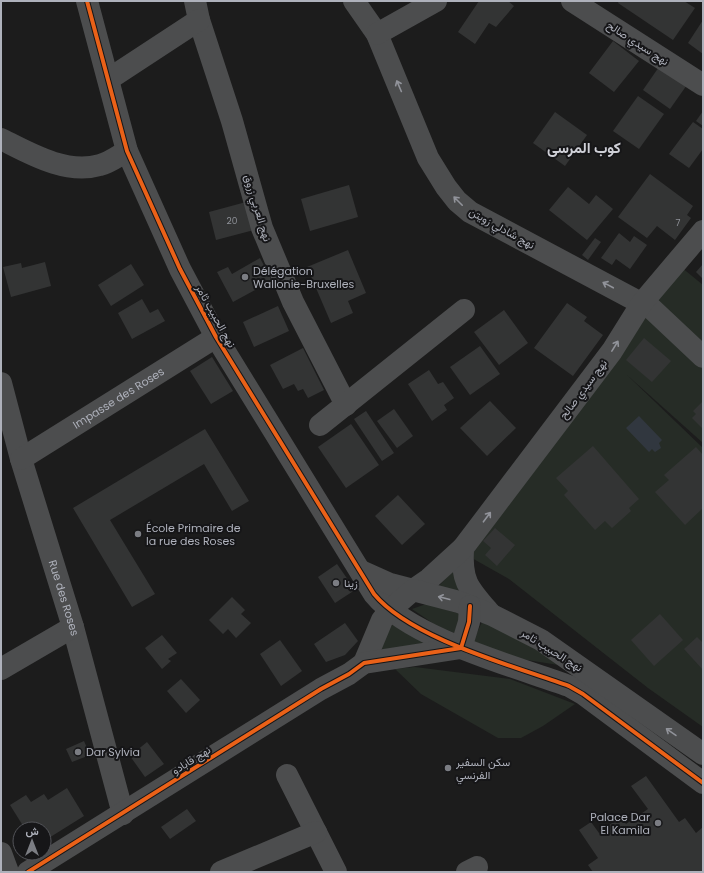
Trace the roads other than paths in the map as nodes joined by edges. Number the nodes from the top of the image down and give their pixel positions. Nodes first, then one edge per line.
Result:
1 (87, 1) edge
2 (354, 1) edge
3 (436, 1) edge
4 (572, 1) edge
5 (197, 11) edge
6 (377, 34) junction
7 (109, 79) junction
8 (703, 85) edge
9 (1, 139) edge
10 (127, 152) junction
11 (703, 231) edge
12 (642, 303) junction
13 (464, 310) dead end
14 (216, 337) junction
15 (703, 357) edge
16 (1, 383) edge
17 (346, 405) junction
18 (320, 425) dead end
19 (21, 460) junction
20 (463, 548) junction
21 (361, 571) junction
22 (413, 590) junction
23 (470, 606) junction
24 (390, 610) junction
25 (492, 616) junction
26 (73, 627) junction
27 (461, 648) junction
28 (364, 663) junction
29 (1, 669) edge
30 (703, 754) edge
31 (287, 775) dead end
32 (703, 783) edge
33 (123, 814) junction
34 (316, 832) junction
35 (1, 853) edge
36 (8, 872) edge
37 (28, 872) edge
38 (221, 872) edge
39 (336, 872) edge

1 - 7 street, نهج الحبيب ثامر
2 - 6 street, نهج شادلي زويتن
3 - 6 street
4 - 8 street, نهج سيدي صالح
5 - 7 street
5 - 17 street, نهج العربي زروق
12 -> 6 street, نهج شادلي زويتن
7 - 10 street, نهج الحبيب ثامر
9 - 10 street
10 - 14 street, نهج الحبيب ثامر
11 - 12 street, نهج سيدي صالح
12 - 15 street, نهج شادلي زويتن
20 -> 12 street, نهج سيدي صالح
13 - 17 street
14 - 19 street, Impasse des Roses
14 - 21 street, نهج الحبيب ثامر
16 - 19 street, Rue des Roses
17 - 18 street
19 - 26 street, Rue des Roses
20 - 22 street, نهج سيدي صالح
20 - 25 street
21 - 22 street, نهج الحبيب ثامر
21 - 24 street, نهج الحبيب ثامر
23 -> 22 street, نهج الحبيب ثامر
22 - 24 street
23 - 25 street, نهج الحبيب ثامر
23 - 27 street
24 - 27 street, نهج الحبيب ثامر
24 - 28 street
30 -> 25 street, نهج الحبيب ثامر
26 - 29 street
26 - 33 street, Rue des Roses
27 - 28 street
27 - 32 street, نهج الحبيب ثامر
28 - 33 street, نهج قابادو
31 - 34 street
33 - 37 street, نهج قابادو
34 - 38 street
34 - 39 street
35 - 36 street

